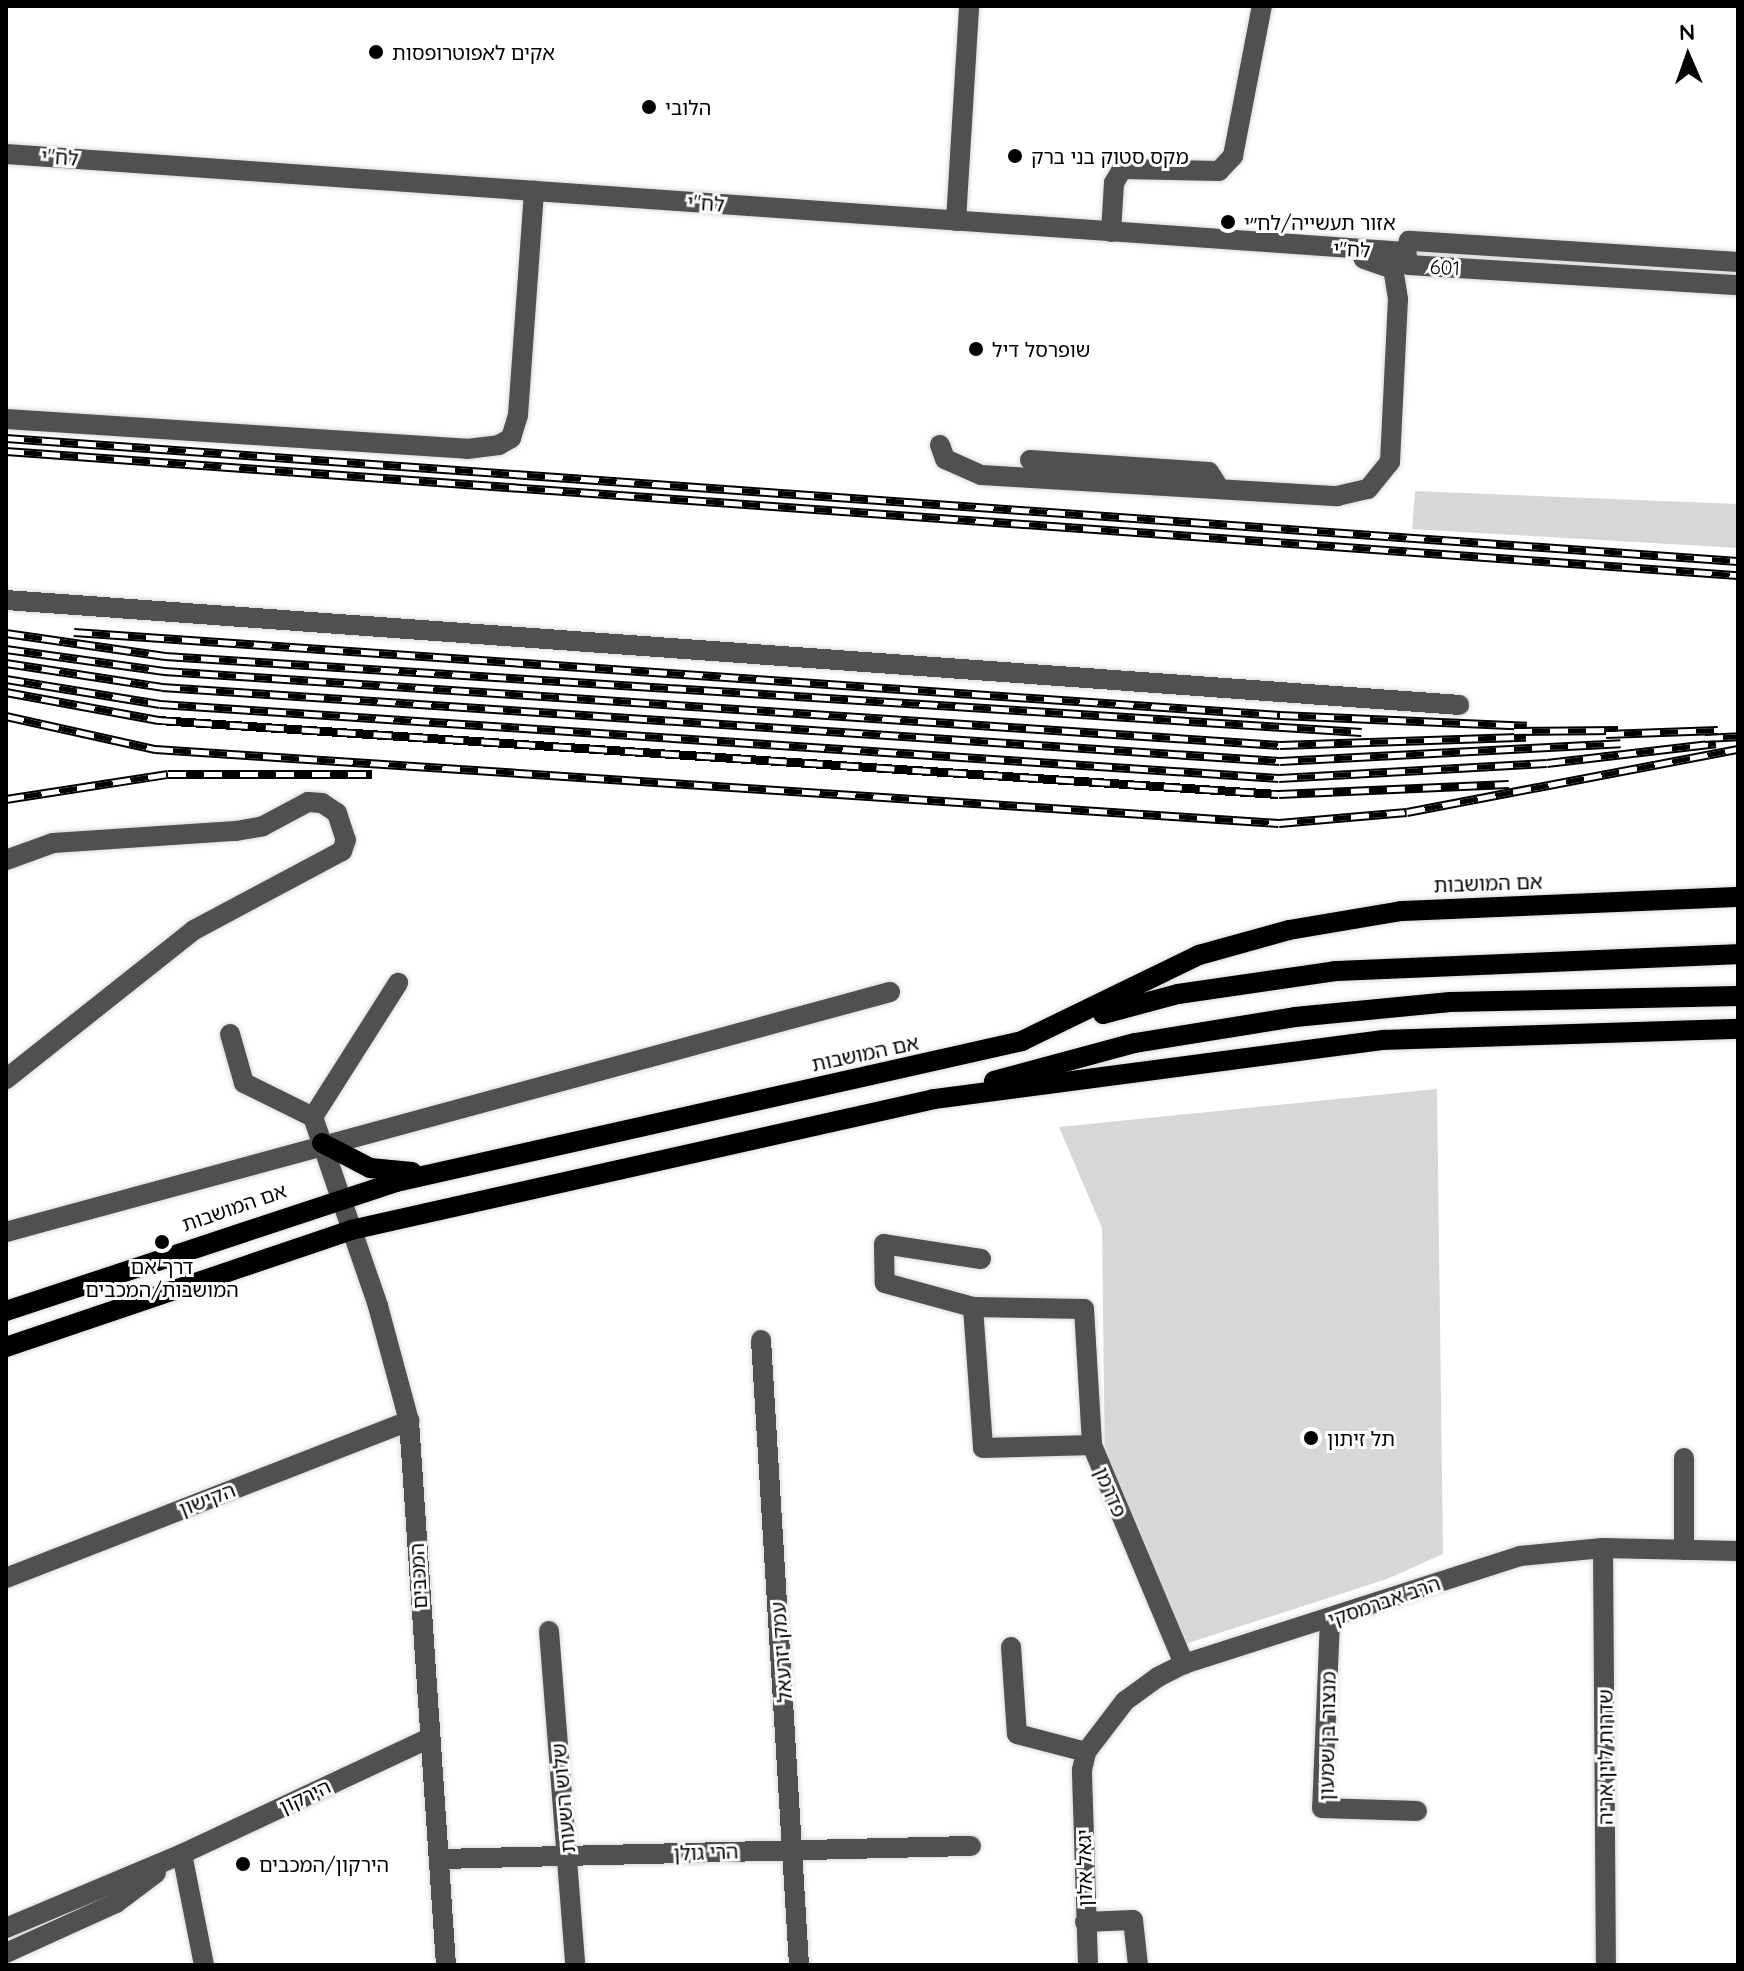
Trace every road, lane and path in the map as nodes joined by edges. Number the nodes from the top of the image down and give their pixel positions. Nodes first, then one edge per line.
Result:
1 (969, 6) edge
2 (1262, 6) edge
3 (6, 154) edge
4 (534, 191) junction
5 (956, 221) junction
6 (1111, 232) junction
7 (1263, 242) junction
8 (1406, 252) junction
9 (1738, 262) edge
10 (1738, 285) edge
11 (6, 419) edge
12 (940, 445) dead end
13 (1030, 460) dead end
14 (1219, 488) junction
15 (6, 600) edge
16 (1459, 705) dead end
17 (6, 860) edge
18 (1738, 897) edge
19 (1738, 954) edge
20 (398, 983) dead end
21 (890, 992) dead end
22 (1738, 996) edge
23 (1066, 1023) junction
24 (1738, 1029) edge
25 (230, 1034) dead end
26 (6, 1079) edge
27 (934, 1099) junction
28 (313, 1117) junction
29 (322, 1143) junction
30 (432, 1173) junction
31 (340, 1197) junction
32 (351, 1230) junction
33 (6, 1232) edge
34 (981, 1259) dead end
35 (973, 1307) junction
36 (6, 1311) edge
37 (761, 1340) dead end
38 (6, 1347) edge
39 (409, 1421) junction
40 (1092, 1445) junction
41 (1684, 1458) dead end
42 (1603, 1548) junction
43 (1684, 1550) junction
44 (1738, 1551) edge
45 (6, 1578) edge
46 (1330, 1620) junction
47 (549, 1631) dead end
48 (1011, 1647) dead end
49 (1184, 1664) junction
50 (428, 1739) junction
51 (1084, 1761) junction
52 (1417, 1811) dead end
53 (971, 1846) dead end
54 (794, 1850) junction
55 (182, 1854) junction
56 (568, 1856) junction
57 (441, 1859) junction
58 (1085, 1922) junction
59 (6, 1928) edge
60 (6, 1953) edge
61 (204, 1965) edge
62 (446, 1965) edge
63 (575, 1965) edge
64 (799, 1965) edge
65 (1088, 1965) edge
66 (1138, 1965) edge
67 (1606, 1965) edge

1 - 5 street
2 - 6 street
3 - 4 street, לח"י
4 - 5 street, לח"י
4 - 11 street
5 - 6 street, לח"י
6 - 7 street, לח"י
7 - 8 street, לח"י
7 - 14 street
8 - 9 street, 601
8 - 10 street, 601
12 - 14 street
13 - 14 street
15 - 16 street
17 - 26 street
18 - 23 main road, אם המושבות
19 - 23 main road
20 - 28 street
21 - 29 street
22 - 27 main road
23 - 30 main road, אם המושבות
24 - 27 main road
25 - 28 street
27 - 32 main road
28 - 29 street, המכבים
29 - 30 main road
29 - 31 street, המכבים
29 - 33 street
30 - 31 main road, אם המושבות
31 - 32 street, המכבים
31 - 36 main road, אם המושבות
32 - 38 main road
32 - 39 street, המכבים
34 - 35 street
35 - 40 street, פדרמן
35 - 40 street
37 - 54 street, עמק יזרעאל
39 - 45 street, הקישון
39 - 50 street, המכבים
40 - 49 street, פדרמן
41 - 43 street
42 - 43 street, הרב אברמסקי
42 - 46 street, הרב אברמסקי
42 - 67 street, שדרות לוין אריה
43 - 44 street, הרב אברמסקי
46 - 49 street, הרב אברמסקי
46 - 52 street, מנצור בן שמעון
47 - 56 street, שלוש השעות
48 - 51 street
49 - 51 street, הרב אברמסקי
50 - 55 street, הירקון
50 - 57 street, המכבים
51 - 58 street, יגאל אלון
53 - 54 street, הרי גולן
54 - 56 street, הרי גולן
54 - 64 street, עמק יזרעאל
55 - 59 street, הירקון
55 - 60 street, הירקון
55 - 61 street
56 - 57 street, הרי גולן
56 - 63 street, שלוש השעות
57 - 62 street, המכבים
58 - 65 street, יגאל אלון
58 - 66 street

